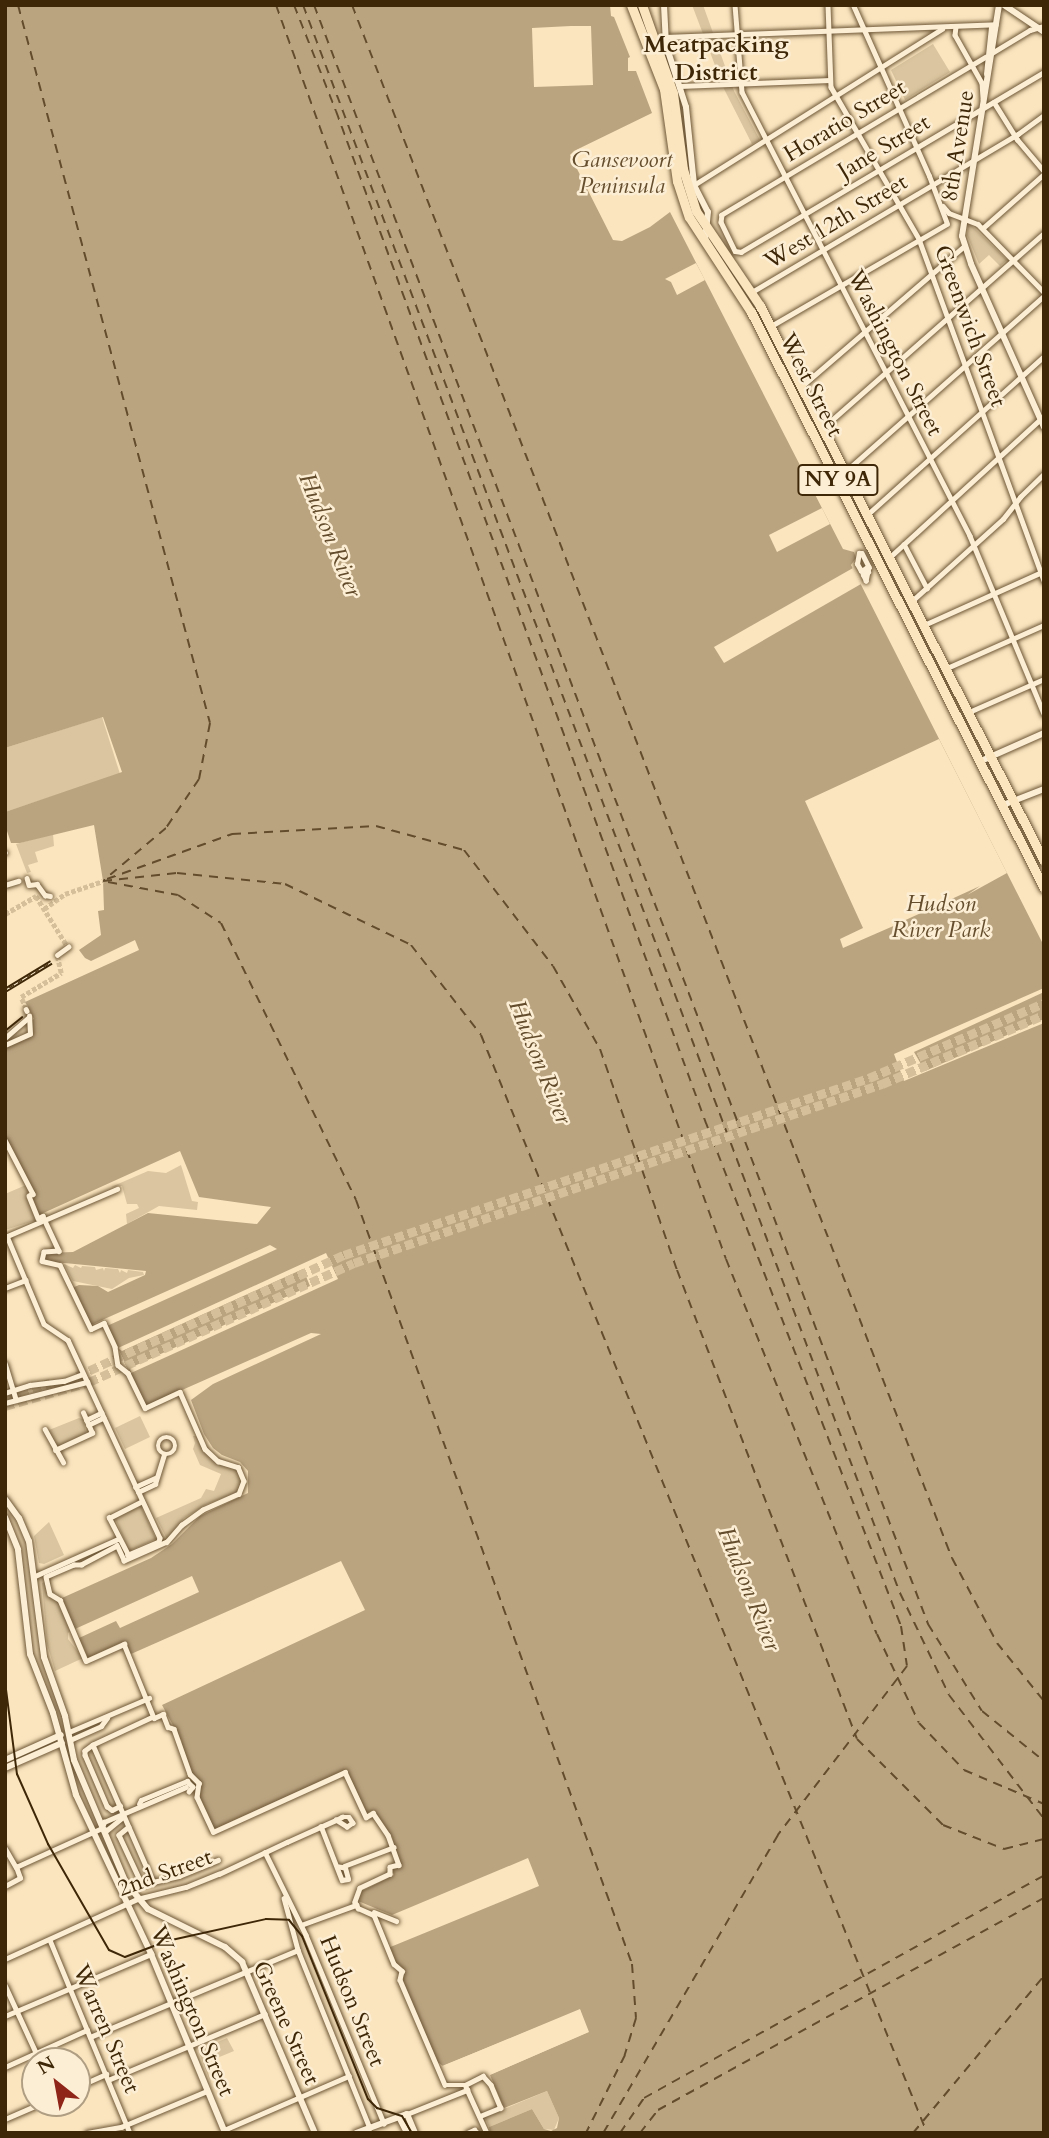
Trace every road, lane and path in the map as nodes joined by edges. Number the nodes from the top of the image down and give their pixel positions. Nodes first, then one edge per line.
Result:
1 (631, 5) edge
2 (642, 5) edge
3 (664, 5) edge
4 (735, 5) edge
5 (828, 5) edge
6 (853, 5) edge
7 (999, 5) edge
8 (1004, 5) edge
9 (994, 25) junction
10 (956, 27) junction
11 (943, 29) junction
12 (1042, 29) edge
13 (865, 30) junction
14 (829, 31) junction
15 (736, 34) junction
16 (666, 37) junction
17 (989, 55) junction
18 (972, 66) junction
19 (882, 69) junction
20 (1044, 72) edge
21 (830, 80) junction
22 (985, 81) junction
23 (739, 84) junction
24 (680, 86) junction
25 (836, 96) junction
26 (994, 102) junction
27 (900, 109) junction
28 (982, 109) junction
29 (1044, 114) edge
30 (859, 134) junction
31 (1014, 136) junction
32 (766, 140) junction
33 (917, 148) junction
34 (974, 160) junction
35 (879, 170) junction
36 (1044, 172) edge
37 (785, 177) junction
38 (933, 184) junction
39 (694, 185) junction
40 (899, 204) junction
41 (942, 205) junction
42 (804, 215) junction
43 (964, 218) junction
44 (704, 225) junction
45 (983, 228) junction
46 (1044, 233) edge
47 (919, 239) junction
48 (705, 244) junction
49 (964, 246) junction
50 (822, 250) junction
51 (741, 252) joint
52 (1014, 260) junction
53 (932, 272) junction
54 (840, 286) junction
55 (982, 288) junction
56 (752, 292) junction
57 (1044, 294) edge
58 (949, 318) junction
59 (771, 326) junction
60 (864, 332) junction
61 (1002, 333) junction
62 (1044, 356) edge
63 (966, 364) junction
64 (886, 373) junction
65 (1021, 376) junction
66 (802, 386) junction
67 (982, 410) junction
68 (908, 416) junction
69 (1042, 418) edge
70 (823, 427) junction
71 (1044, 427) edge
72 (999, 457) junction
73 (930, 458) junction
74 (846, 471) junction
75 (1044, 474) edge
76 (951, 500) junction
77 (1016, 502) junction
78 (868, 514) junction
79 (904, 544) junction
80 (974, 545) junction
81 (859, 553) joint
82 (890, 557) junction
83 (1042, 572) edge
84 (1044, 581) edge
85 (927, 588) junction
86 (994, 594) junction
87 (912, 601) junction
88 (924, 625) junction
89 (1044, 625) edge
90 (1013, 639) junction
91 (946, 668) junction
92 (1044, 679) edge
93 (1031, 685) junction
94 (969, 713) junction
95 (1044, 715) edge
96 (1044, 733) edge
97 (991, 757) junction
98 (981, 761) junction
99 (1044, 789) edge
100 (1013, 801) junction
101 (1003, 805) junction
102 (1044, 861) edge
103 (27, 878) dead end
104 (18, 881) dead end
105 (29, 884) junction
106 (5, 885) edge
107 (20, 887) dead end
108 (1044, 888) edge
109 (46, 896) dead end
110 (68, 947) dead end
111 (57, 955) tunnel mouth
112 (5, 1038) edge
113 (5, 1045) edge
114 (5, 1140) edge
115 (117, 1189) dead end
116 (6, 1236) edge
117 (26, 1280) junction
118 (5, 1288) edge
119 (5, 1363) edge
120 (83, 1374) junction
121 (87, 1382) junction
122 (15, 1389) junction
123 (5, 1393) edge
124 (16, 1398) junction
125 (5, 1403) edge
126 (83, 1413) dead end
127 (102, 1415) junction
128 (87, 1422) junction
129 (45, 1429) dead end
130 (55, 1450) junction
131 (164, 1454) dead end
132 (62, 1462) dead end
133 (137, 1490) junction
134 (5, 1499) edge
135 (142, 1501) junction
136 (5, 1517) edge
137 (118, 1539) junction
138 (35, 1576) junction
139 (149, 1698) junction
140 (151, 1718) dead end
141 (70, 1736) junction
142 (60, 1739) junction
143 (93, 1745) junction
144 (5, 1760) edge
145 (5, 1768) edge
146 (192, 1775) junction
147 (189, 1788) junction
148 (197, 1797) junction
149 (139, 1804) dead end
150 (120, 1806) junction
151 (124, 1815) junction
152 (336, 1819) dead end
153 (321, 1826) junction
154 (129, 1827) junction
155 (102, 1828) junction
156 (93, 1832) junction
157 (394, 1847) junction
158 (5, 1849) edge
159 (265, 1852) junction
160 (218, 1860) dead end
161 (16, 1867) junction
162 (153, 1882) junction
163 (5, 1886) edge
164 (284, 1893) junction
165 (137, 1899) junction
166 (126, 1904) junction
167 (356, 1905) junction
168 (396, 1920) dead end
169 (301, 1925) junction
170 (50, 1940) junction
171 (298, 1950) junction
172 (151, 1954) junction
173 (5, 1959) edge
174 (248, 1969) junction
175 (5, 1985) edge
176 (70, 1988) junction
177 (172, 2002) junction
178 (17, 2011) junction
179 (266, 2014) junction
180 (5, 2016) edge
181 (87, 2030) junction
182 (90, 2037) junction
183 (189, 2046) junction
184 (33, 2047) edge
185 (49, 2047) edge
186 (21, 2060) edge
187 (5, 2067) edge
188 (349, 2076) junction
189 (107, 2077) junction
190 (91, 2082) edge
191 (466, 2087) junction
192 (207, 2091) junction
193 (300, 2097) junction
194 (407, 2114) junction
195 (481, 2116) junction
196 (399, 2117) junction
197 (384, 2123) junction
198 (126, 2124) junction
199 (370, 2128) junction
200 (224, 2131) edge
201 (483, 2132) edge
202 (88, 2133) edge
203 (130, 2133) edge
204 (315, 2133) edge
205 (356, 2133) edge
206 (407, 2133) edge
207 (415, 2133) edge
208 (467, 2133) edge

1 - 48 highway, West Street / NY 9A
2 - 44 highway, West Street / NY 9A
3 - 16 street
4 - 15 street, Washington Street
5 - 14 street, Greenwich Street
6 - 13 street
7 - 9 street, 8th Avenue
8 - 12 street
9 - 10 street
9 - 17 street, 8th Avenue
10 - 11 street
10 - 18 street
11 - 13 street
11 - 19 street
12 - 17 street, Horatio Street
13 - 14 street
13 - 19 street
14 - 15 street
14 - 21 street, Greenwich Street
15 - 16 street
15 - 23 street, Washington Street
16 - 24 street
17 - 18 street, Horatio Street
17 - 22 street, 8th Avenue
18 - 22 street
18 - 27 street, Horatio Street
19 - 25 street
19 - 27 street
20 - 26 street, Jane Street
21 - 23 street
21 - 25 street, Greenwich Street
22 - 28 street, 8th Avenue
23 - 24 street
23 - 32 street, Washington Street
24 - 39 street
25 - 30 street, Greenwich Street
25 - 32 street
26 - 28 street, Jane Street
26 - 31 street
27 - 30 street, Horatio Street
27 - 33 street
28 - 33 street, Jane Street
28 - 34 street, 8th Avenue
29 - 31 street, West 12th Street
30 - 35 street, Greenwich Street
30 - 37 street, Horatio Street
31 - 34 street, West 12th Street
31 - 36 street
32 - 37 street, Washington Street
32 - 39 street
33 - 35 street, Jane Street
33 - 38 street
34 - 38 street, West 12th Street
34 - 43 street, 8th Avenue
35 - 40 street, Greenwich Street
35 - 42 street, Jane Street
36 - 45 street
37 - 42 street, Washington Street
37 - 51 street, Horatio Street
38 - 40 street, West 12th Street
38 - 41 street
39 - 44 street
40 - 47 street, Greenwich Street
40 - 50 street, West 12th Street
41 - 43 street
41 - 47 street
42 - 50 street, Washington Street
42 - 51 street, Jane Street
43 - 45 street
43 - 49 street
44 - 48 street
44 - 56 highway, West Street / NY 9A
45 - 52 street
46 - 52 street
47 - 53 street, Greenwich Street
47 - 54 street
48 - 98 highway, West Street / NY 9A
49 - 53 street
49 - 55 street
50 - 54 street, Washington Street
50 - 56 street, West 12th Street
52 - 55 street
52 - 57 street
53 - 58 street, Greenwich Street
53 - 60 street
54 - 59 street
54 - 60 street, Washington Street
55 - 58 street
55 - 61 street
56 - 59 highway, West Street / NY 9A
57 - 61 street
58 - 63 street, Greenwich Street
58 - 64 street
59 - 66 highway, West Street / NY 9A
60 - 64 street, Washington Street
60 - 66 street
61 - 63 street
61 - 65 street
62 - 65 street
63 - 67 street, Greenwich Street
63 - 68 street
64 - 68 street, Washington Street
64 - 70 street
65 - 67 street
65 - 69 street
66 - 70 highway, West Street / NY 9A
67 - 72 street, Greenwich Street
67 - 73 street
68 - 73 street, Washington Street
68 - 74 street
69 - 71 street
69 - 72 street
70 - 74 highway, West Street / NY 9A
72 - 76 street
72 - 77 street, Greenwich Street
73 - 76 street, Washington Street
73 - 78 street
74 - 78 highway, West Street / NY 9A
75 - 77 street
76 - 79 street
76 - 80 street, Washington Street
77 - 80 street
77 - 83 street, Greenwich Street
78 - 82 highway, West Street / NY 9A
79 - 82 street
79 - 85 street
80 - 85 street
80 - 86 street, Washington Street
81 - 81 street
82 - 87 highway, West Street / NY 9A
83 - 84 street, Greenwich Street
83 - 86 street
85 - 87 street
86 - 88 street
86 - 90 street, Washington Street
87 - 88 highway, West Street / NY 9A
88 - 91 highway, West Street / NY 9A
89 - 90 street
90 - 91 street
90 - 93 street, Washington Street
91 - 94 highway, West Street / NY 9A
92 - 93 street
93 - 94 street
93 - 95 street, Washington Street
94 - 97 highway, West Street / NY 9A
96 - 97 street
97 - 98 street
97 - 100 highway, West Street / NY 9A
98 - 101 highway, West Street / NY 9A
99 - 100 street
100 - 101 street
100 - 102 highway, West Street / NY 9A
101 - 108 highway, West Street / NY 9A
103 - 105 street
104 - 106 street
105 - 107 street
105 - 109 street
110 - 111 street
112 - 113 street
114 - 139 street
115 - 116 street
116 - 117 street
117 - 118 street
117 - 120 street
119 - 122 street
120 - 121 street
120 - 122 street
121 - 124 street
121 - 127 street
122 - 123 street
122 - 124 street
124 - 125 street
126 - 128 street
127 - 128 street
127 - 133 street
128 - 130 street
129 - 130 street
130 - 132 street
131 - 133 street
133 - 135 street
134 - 138 street
135 - 137 street
135 - 137 street
136 - 142 street, Washington Street
137 - 138 street
138 - 141 street
139 - 141 street
139 - 146 street
140 - 143 street
141 - 142 street
141 - 155 street
142 - 144 street
142 - 145 street
142 - 156 street, Washington Street
143 - 150 street
143 - 150 street
146 - 147 street
146 - 148 street
147 - 148 street
147 - 149 street
147 - 151 street
148 - 157 street
150 - 151 street
151 - 154 street
151 - 155 street
152 - 153 street, 2nd Street
153 - 157 street
153 - 159 street, 2nd Street
154 - 162 street
154 - 162 street
155 - 156 street
155 - 165 street
156 - 161 street
156 - 166 street, Washington Street
157 - 167 street
158 - 161 street
159 - 164 street, Hudson Street
159 - 165 street, 2nd Street
160 - 162 street
161 - 163 street
164 - 169 street, Hudson Street
164 - 171 street, Hudson Street
165 - 166 street, 2nd Street
165 - 174 street, Greene Street
166 - 170 street, 2nd Street
166 - 172 street, Washington Street
167 - 168 street
167 - 169 street
167 - 191 street
169 - 197 street, Hudson Street
170 - 173 street, 2nd Street
170 - 176 street, Warren Street
171 - 174 street
171 - 188 street, Hudson Street
172 - 176 street
172 - 177 street, Washington Street
174 - 177 street
174 - 179 street, Greene Street
175 - 178 street
176 - 178 street
176 - 181 street, Warren Street
177 - 182 street
177 - 183 street, Washington Street
178 - 180 street
178 - 184 street
179 - 183 street
179 - 193 street, Greene Street
181 - 182 street, Warren Street
181 - 185 street
182 - 189 street, Warren Street
183 - 189 street
183 - 192 street, Washington Street
186 - 187 street
188 - 193 street
188 - 199 street, Hudson Street
189 - 190 street
189 - 198 street, Warren Street
191 - 194 street
191 - 195 street
191 - 195 street
192 - 198 street
192 - 200 street, Washington Street
193 - 200 street
193 - 204 street, Greene Street
194 - 196 street
194 - 207 street
195 - 201 street
196 - 197 street
196 - 206 street
197 - 199 street
198 - 202 street
198 - 203 street, Warren Street
199 - 205 street
201 - 208 street

